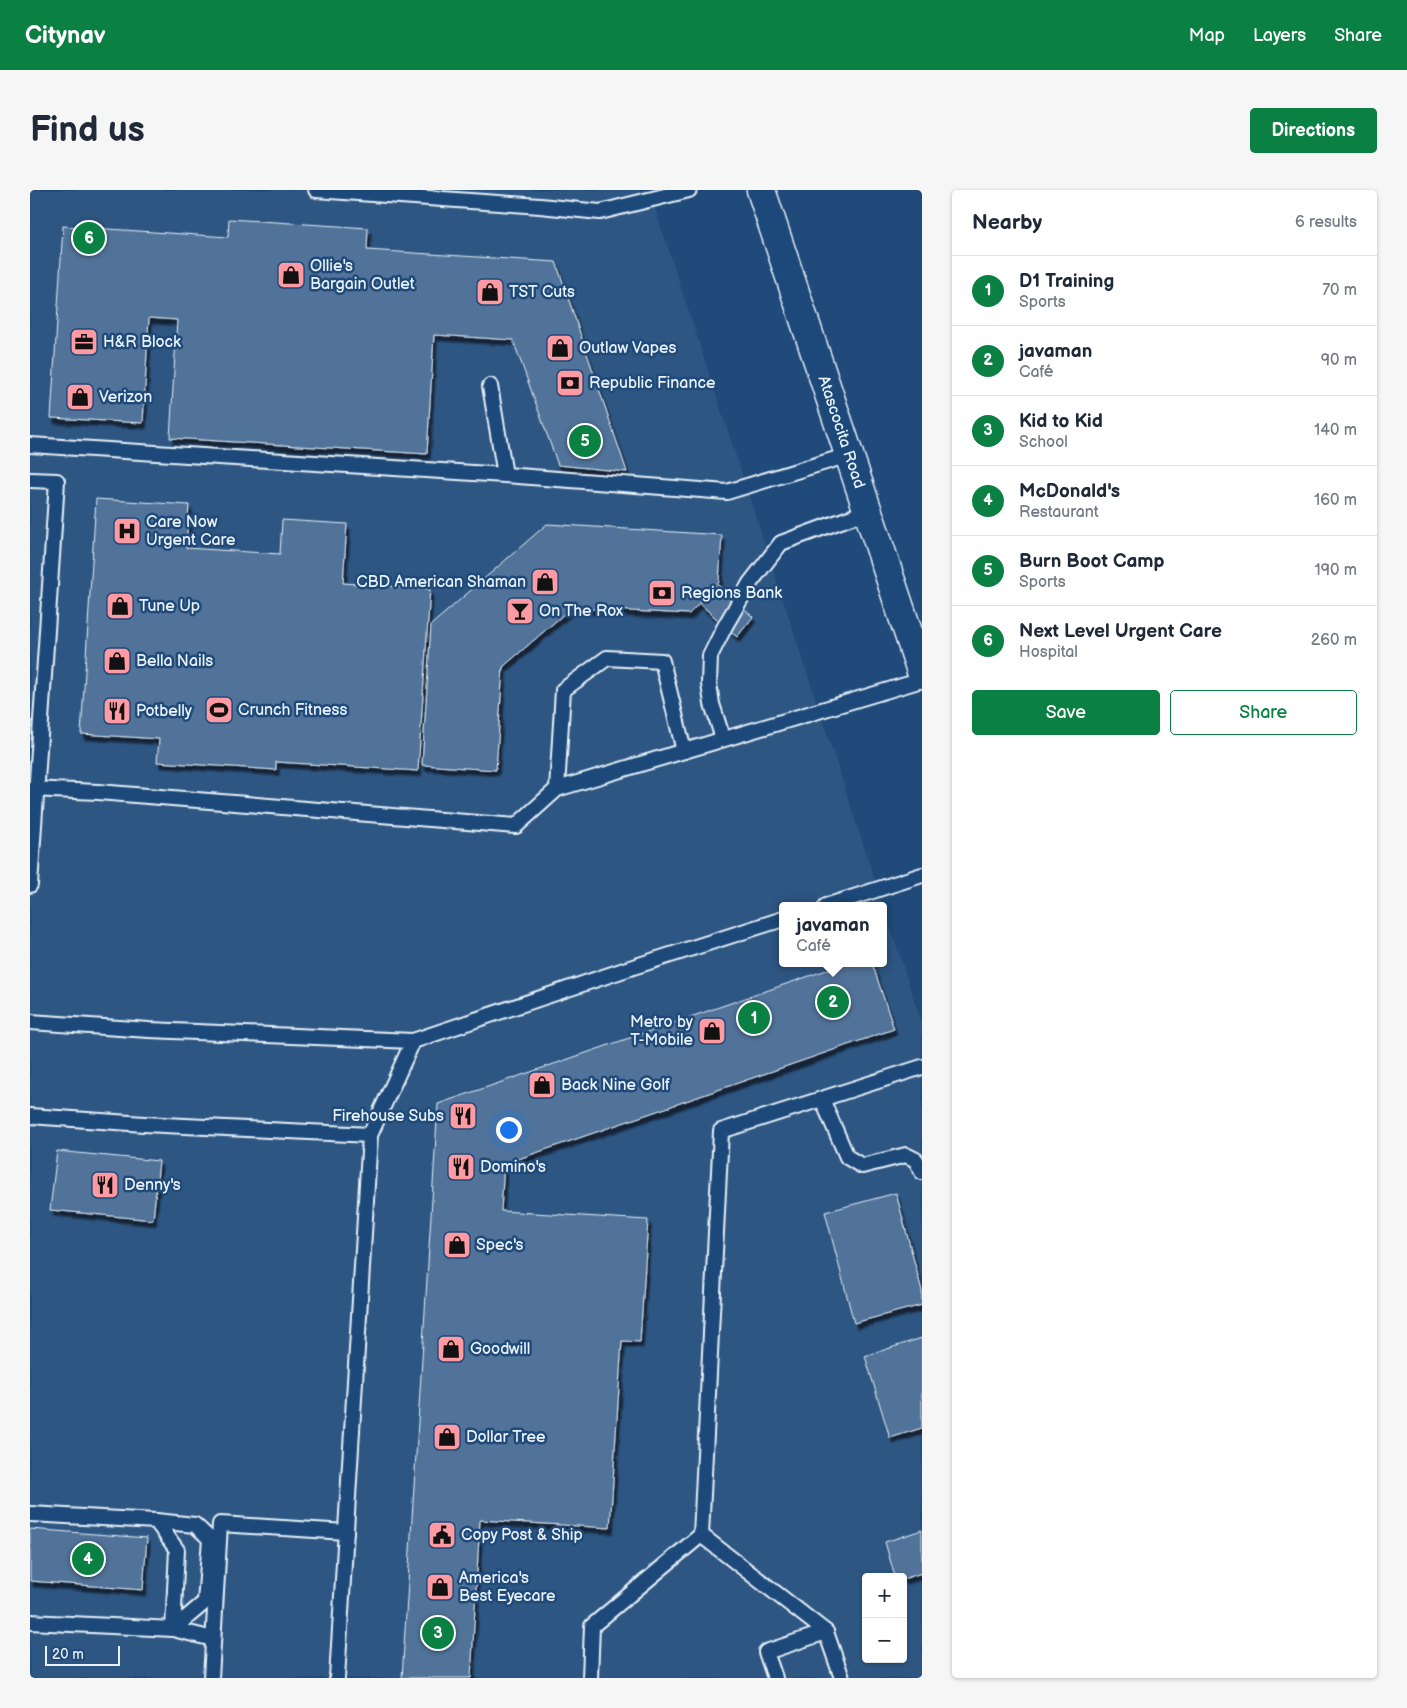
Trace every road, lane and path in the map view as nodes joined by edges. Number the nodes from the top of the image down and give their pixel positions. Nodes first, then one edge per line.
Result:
1 (316, 190) edge
2 (689, 190) edge
3 (761, 190) edge
4 (490, 386) dead end
5 (30, 446) edge
6 (849, 454) junction
7 (505, 475) junction
8 (30, 480) edge
9 (868, 511) junction
10 (922, 674) edge
11 (922, 680) edge
12 (723, 739) junction
13 (684, 751) junction
14 (33, 789) edge
15 (557, 789) junction
16 (922, 875) edge
17 (30, 885) edge
18 (838, 902) edge
19 (779, 920) edge
20 (30, 1022) edge
21 (413, 1041) junction
22 (922, 1067) edge
23 (822, 1099) junction
24 (30, 1116) edge
25 (370, 1135) junction
26 (922, 1172) edge
27 (30, 1514) edge
28 (156, 1521) junction
29 (346, 1532) junction
30 (701, 1535) junction
31 (30, 1622) edge
32 (173, 1629) junction
33 (826, 1632) junction
34 (213, 1639) junction
35 (211, 1678) edge
36 (337, 1678) edge
37 (590, 1678) edge
38 (775, 1678) edge
39 (842, 1678) edge

1 - 2 lane
3 - 6 main road, Atascocita Road
4 - 7 lane
5 - 7 lane
6 - 7 lane
6 - 9 main road, Atascocita Road
8 - 14 lane
9 - 10 main road, Atascocita Road
9 - 12 lane
11 - 12 lane
12 - 13 lane
13 - 15 lane
13 - 15 lane
14 - 15 lane
14 - 17 lane
16 - 18 lane
19 - 21 lane
20 - 21 lane
21 - 25 lane
22 - 23 lane
23 - 26 lane
23 - 30 lane
24 - 25 lane
25 - 29 lane
27 - 28 lane
28 - 32 lane
28 - 32 lane
29 - 34 lane
29 - 36 lane
30 - 33 lane
30 - 37 lane
31 - 32 lane
32 - 34 lane
33 - 38 lane
33 - 39 lane
34 - 35 lane

